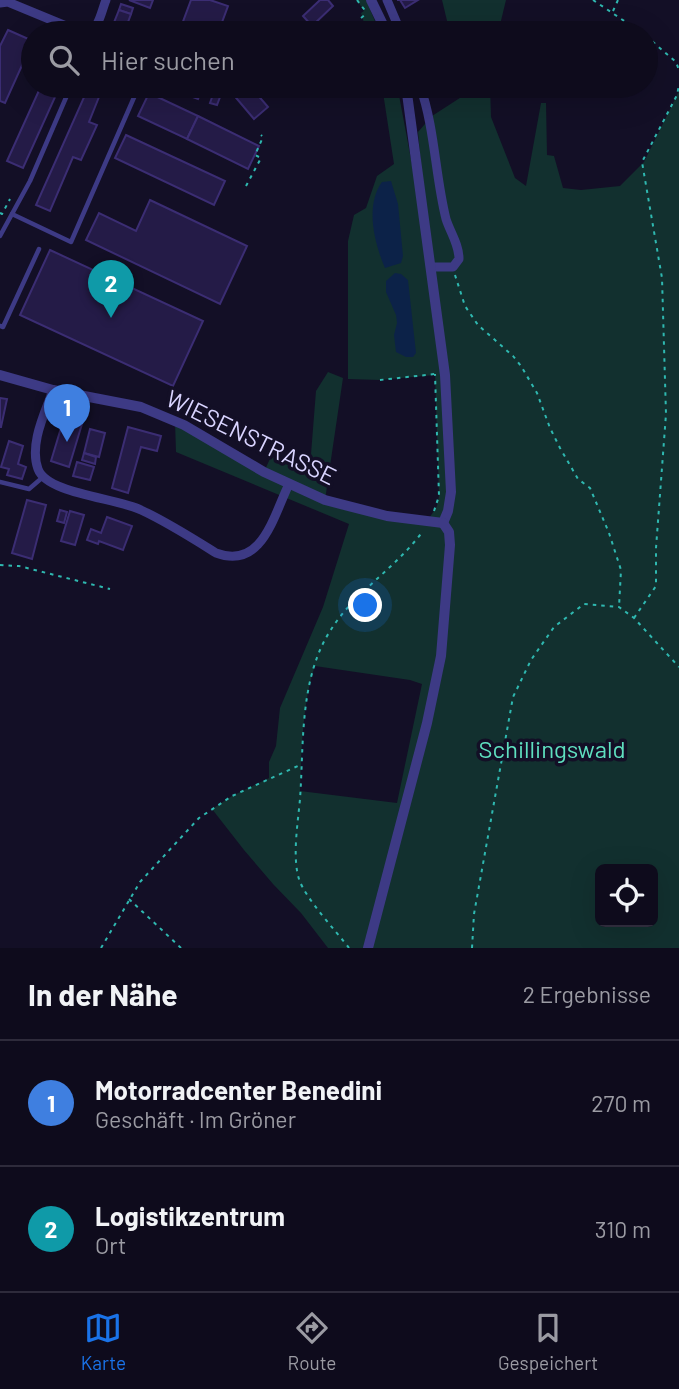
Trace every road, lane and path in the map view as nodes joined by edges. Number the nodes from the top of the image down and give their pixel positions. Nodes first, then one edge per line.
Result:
1 (106, 0) edge
2 (371, 0) edge
3 (387, 0) edge
4 (593, 0) edge
5 (618, 0) edge
6 (0, 3) edge
7 (613, 12) junction
8 (55, 21) edge
9 (98, 21) edge
10 (381, 21) edge
11 (396, 21) edge
12 (625, 21) edge
13 (658, 46) edge
14 (678, 63) edge
15 (679, 70) edge
16 (679, 85) edge
17 (66, 98) edge
18 (134, 98) edge
19 (408, 98) edge
20 (424, 98) edge
21 (261, 135) dead end
22 (246, 186) dead end
23 (10, 199) dead end
24 (0, 213) edge
25 (12, 214) junction
26 (0, 236) edge
27 (39, 249) dead end
28 (431, 267) junction
29 (453, 267) junction
30 (0, 326) edge
31 (0, 375) edge
32 (440, 375) junction
33 (380, 380) dead end
34 (53, 390) junction
35 (43, 476) junction
36 (0, 482) edge
37 (289, 485) junction
38 (428, 520) junction
39 (443, 523) junction
40 (0, 565) edge
41 (110, 589) dead end
42 (619, 607) junction
43 (634, 618) junction
44 (679, 667) edge
45 (300, 765) junction
46 (129, 899) junction
47 (101, 948) edge
48 (181, 948) edge
49 (349, 948) edge
50 (368, 948) edge
51 (472, 948) edge

1 - 9 street
2 - 10 street
3 - 11 street
4 - 7 path
5 - 7 path
6 - 8 street
7 - 12 path
13 - 14 path
14 - 15 path
16 - 43 path
17 - 25 lane
18 - 25 lane
19 - 28 street
20 - 29 street
21 - 22 path
23 - 24 path
25 - 26 lane
27 - 30 lane
28 - 29 street
28 - 32 street
29 - 42 path
31 - 34 street, WIESENSTRASSE
32 - 33 path
32 - 38 path
32 - 39 street
34 - 35 street
34 - 37 street, WIESENSTRASSE
35 - 36 lane
35 - 37 street
37 - 38 street, WIESENSTRASSE
38 - 39 street, WIESENSTRASSE
38 - 45 path
39 - 50 street
40 - 41 path
42 - 43 path
42 - 51 path
43 - 44 path
45 - 46 path
45 - 49 path
46 - 47 path
46 - 48 path

